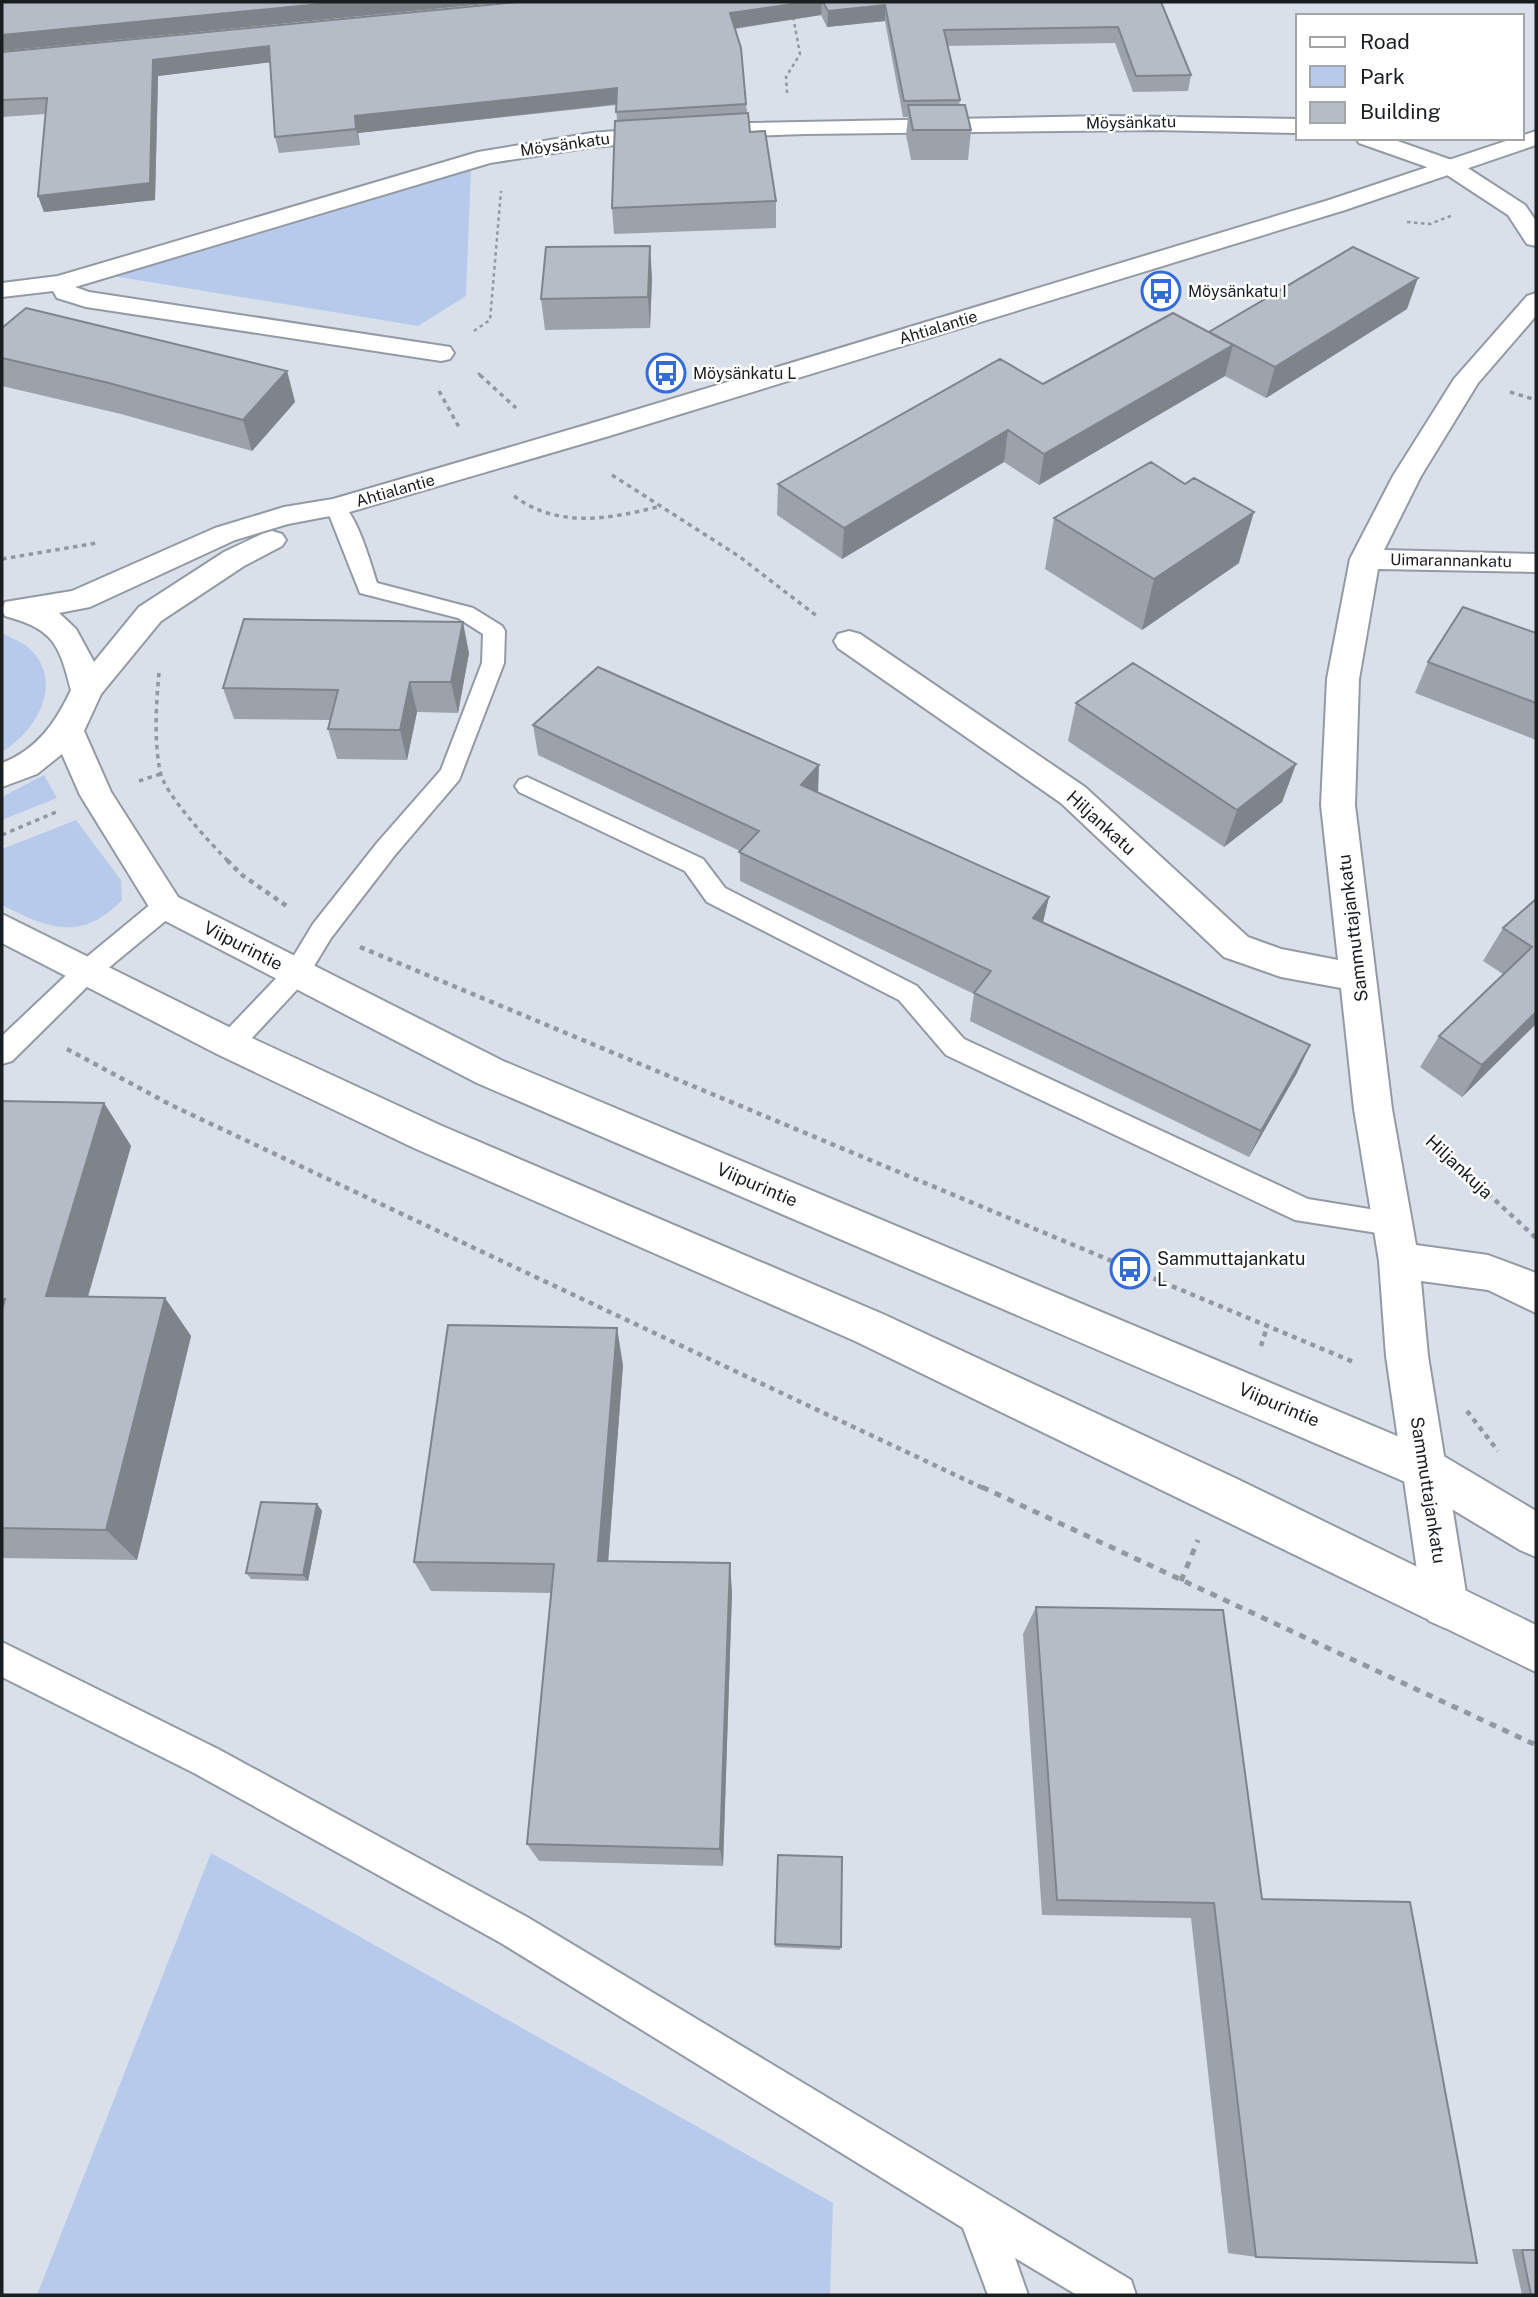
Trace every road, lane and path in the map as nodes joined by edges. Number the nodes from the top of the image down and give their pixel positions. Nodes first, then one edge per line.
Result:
1 (792, 12) edge
2 (1296, 126) edge
3 (789, 127) junction
4 (1536, 138) edge
5 (1373, 140) edge
6 (493, 155) junction
7 (1452, 168) junction
8 (1500, 197) junction
9 (1403, 222) dead end
10 (1536, 239) edge
11 (60, 283) junction
12 (2, 290) edge
13 (1536, 301) edge
14 (441, 353) junction
15 (516, 408) dead end
16 (462, 431) dead end
17 (612, 475) dead end
18 (508, 491) dead end
19 (661, 506) junction
20 (336, 507) junction
21 (1365, 559) junction
22 (1536, 563) edge
23 (13, 609) edge
24 (849, 641) joint
25 (159, 671) dead end
26 (87, 690) junction
27 (68, 731) junction
28 (2, 775) edge
29 (527, 786) dead end
30 (96, 795) junction
31 (2, 835) edge
32 (166, 906) junction
33 (2, 928) edge
34 (322, 931) junction
35 (86, 972) junction
36 (296, 974) junction
37 (1359, 976) junction
38 (28, 1028) junction
39 (230, 1044) junction
40 (2, 1053) edge
41 (1373, 1109) junction
42 (1536, 1239) edge
43 (1394, 1242) junction
44 (1536, 1295) edge
45 (1412, 1385) junction
46 (1499, 1453) dead end
47 (1425, 1469) junction
48 (1536, 1535) edge
49 (1445, 1605) junction
50 (1536, 1649) edge
51 (2, 1659) edge
52 (1536, 1745) edge
53 (978, 2214) junction
54 (1008, 2295) edge
55 (1116, 2295) edge

1 - 3 path
2 - 3 main road, Möysänkatu
3 - 6 main road, Möysänkatu
4 - 7 main road, Ahtialantie
5 - 7 main road
6 - 11 main road, Möysänkatu
6 - 14 path
7 - 8 main road
7 - 20 main road, Ahtialantie
8 - 9 path
8 - 10 main road
11 - 12 main road, Möysänkatu
11 - 14 main road
13 - 21 main road, Sammuttajankatu
14 - 15 path
14 - 16 path
17 - 19 path
18 - 19 path
19 - 24 path
20 - 23 main road, Ahtialantie
20 - 26 main road, Ahtialantie
20 - 34 lane
21 - 22 main road, Uimarannankatu
21 - 37 main road, Sammuttajankatu
23 - 26 main road
24 - 37 main road, Hiljankatu
25 - 34 path
26 - 27 main road, Ahtialantie
27 - 28 main road
27 - 30 main road
29 - 43 lane
30 - 31 path
30 - 32 main road
32 - 35 lane
32 - 36 main road, Viipurintie
33 - 35 main road
34 - 36 lane
34 - 45 path
35 - 38 lane
35 - 39 main road
36 - 39 lane
36 - 47 main road, Viipurintie
37 - 41 main road, Sammuttajankatu
38 - 40 lane
38 - 52 path
39 - 49 main road
41 - 42 path, Hiljankuja
41 - 43 main road, Sammuttajankatu
43 - 44 main road
43 - 45 main road, Sammuttajankatu
45 - 46 path
45 - 47 main road, Sammuttajankatu
47 - 48 main road, Viipurintie
47 - 49 main road, Sammuttajankatu
49 - 50 main road
51 - 53 lane
53 - 54 lane
53 - 55 lane

